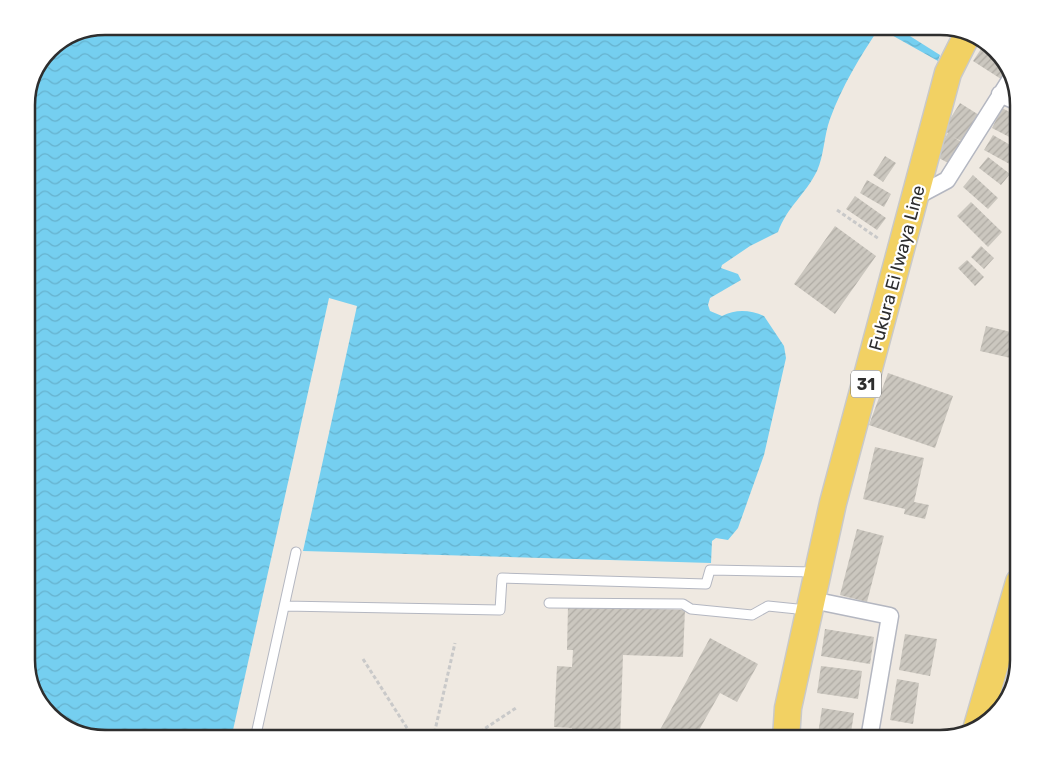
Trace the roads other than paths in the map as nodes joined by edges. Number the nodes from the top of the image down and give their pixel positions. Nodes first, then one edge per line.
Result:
1 (965, 40) edge
2 (1007, 84) edge
3 (1000, 94) junction
4 (1010, 98) edge
5 (917, 196) junction
6 (296, 552) dead end
7 (818, 572) junction
8 (549, 603) dead end
9 (811, 605) junction
10 (284, 606) junction
11 (1010, 613) edge
12 (979, 718) edge
13 (257, 730) edge
14 (787, 730) edge
15 (871, 730) edge

1 - 5 main road, Fukura Ei Iwaya Line / 31
2 - 3 street
3 - 4 street
3 - 5 street
5 - 7 main road, Fukura Ei Iwaya Line / 31
6 - 10 lane
7 - 9 main road, Fukura Ei Iwaya Line / 31
7 - 10 lane
8 - 9 lane
9 - 14 main road, Fukura Ei Iwaya Line / 31
9 - 15 street
10 - 13 lane
11 - 12 main road

